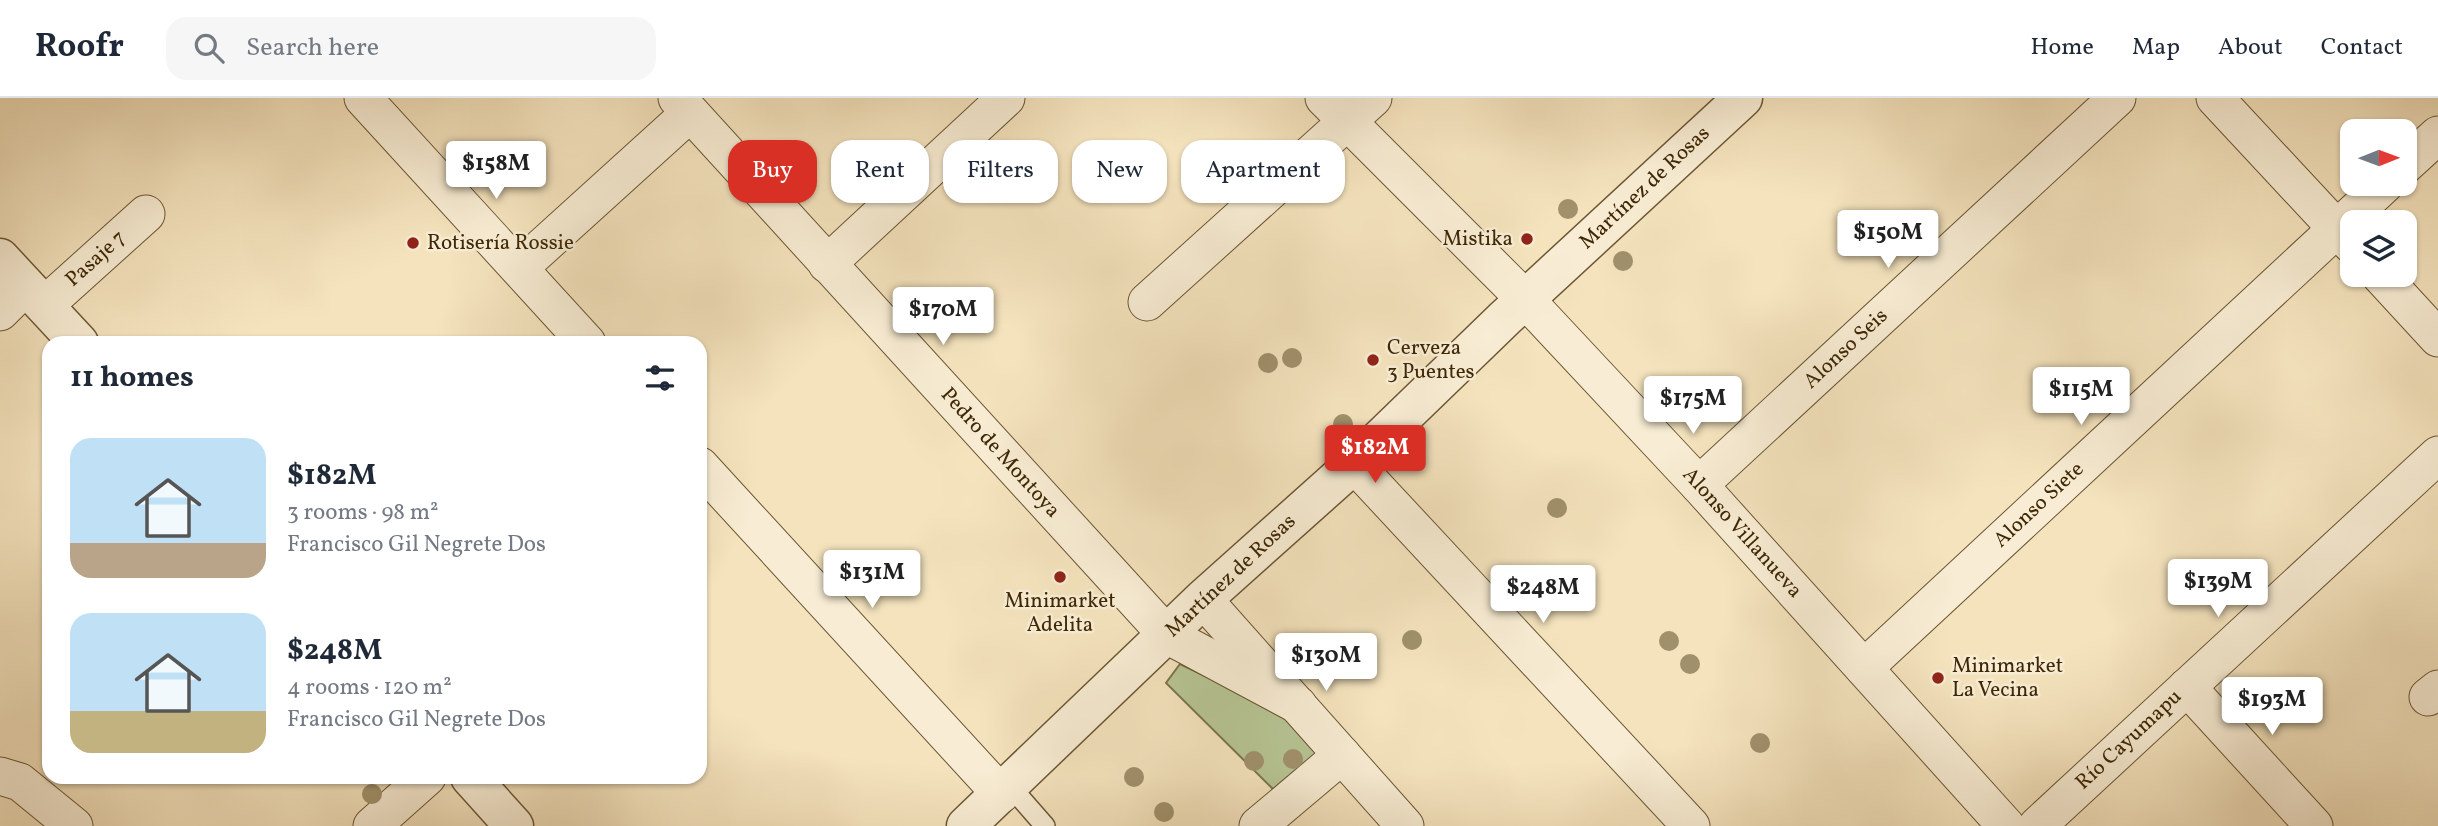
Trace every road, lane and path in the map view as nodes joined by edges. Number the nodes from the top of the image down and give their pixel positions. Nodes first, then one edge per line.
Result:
1 (363, 98) edge
2 (1006, 98) edge
3 (1743, 98) edge
4 (2117, 98) edge
5 (2215, 98) edge
6 (683, 105) edge
7 (1348, 106) edge
8 (2438, 135) edge
9 (2417, 154) edge
10 (2376, 196) edge
11 (2364, 210) edge
12 (146, 214) dead end
13 (2340, 232) edge
14 (2340, 240) edge
15 (0, 258) edge
16 (827, 264) junction
17 (519, 268) junction
18 (2391, 287) edge
19 (1525, 299) junction
20 (24, 301) edge
21 (1147, 302) dead end
22 (70, 336) edge
23 (581, 336) edge
24 (2438, 338) edge
25 (2438, 455) edge
26 (1354, 464) junction
27 (707, 473) edge
28 (1699, 485) junction
29 (1203, 599) junction
30 (1167, 635) junction
31 (1864, 668) junction
32 (2187, 687) junction
33 (1298, 705) junction
34 (1342, 755) junction
35 (0, 776) edge
36 (419, 784) edge
37 (477, 784) edge
38 (1005, 790) junction
39 (74, 826) edge
40 (372, 826) edge
41 (514, 826) edge
42 (966, 826) edge
43 (1045, 826) edge
44 (1258, 826) edge
45 (1405, 826) edge
46 (1691, 826) edge
47 (2006, 826) edge
48 (2037, 826) edge
49 (2314, 826) edge

1 - 17 street
2 - 16 street
3 - 19 street, Martínez de Rosas
4 - 28 street, Alonso Seis
5 - 13 street
6 - 16 street, Pedro de Montoya
6 - 17 street
7 - 19 street, Alonso Villanueva
7 - 21 street
8 - 9 street
10 - 11 street, Alonso Siete
12 - 20 street, Pasaje 7
14 - 31 street, Alonso Siete
15 - 20 street
16 - 30 street, Pedro de Montoya
17 - 23 street
18 - 24 street
19 - 26 street, Martínez de Rosas
19 - 28 street, Alonso Villanueva
20 - 22 street
25 - 32 street, Río Cayumapu
26 - 29 street, Martínez de Rosas
26 - 46 street
27 - 38 street
28 - 31 street, Alonso Villanueva
29 - 30 street, Martínez de Rosas
29 - 33 street, Pedro de Montoya
30 - 33 street, Pedro de Montoya
30 - 38 street, Martínez de Rosas
31 - 47 street, Alonso Villanueva
32 - 48 street, Río Cayumapu
32 - 49 street
33 - 34 street, Pedro de Montoya
34 - 44 street
34 - 45 street, Pedro de Montoya
35 - 39 street
36 - 40 street
37 - 41 street
38 - 42 street, Martínez de Rosas
38 - 43 lane

